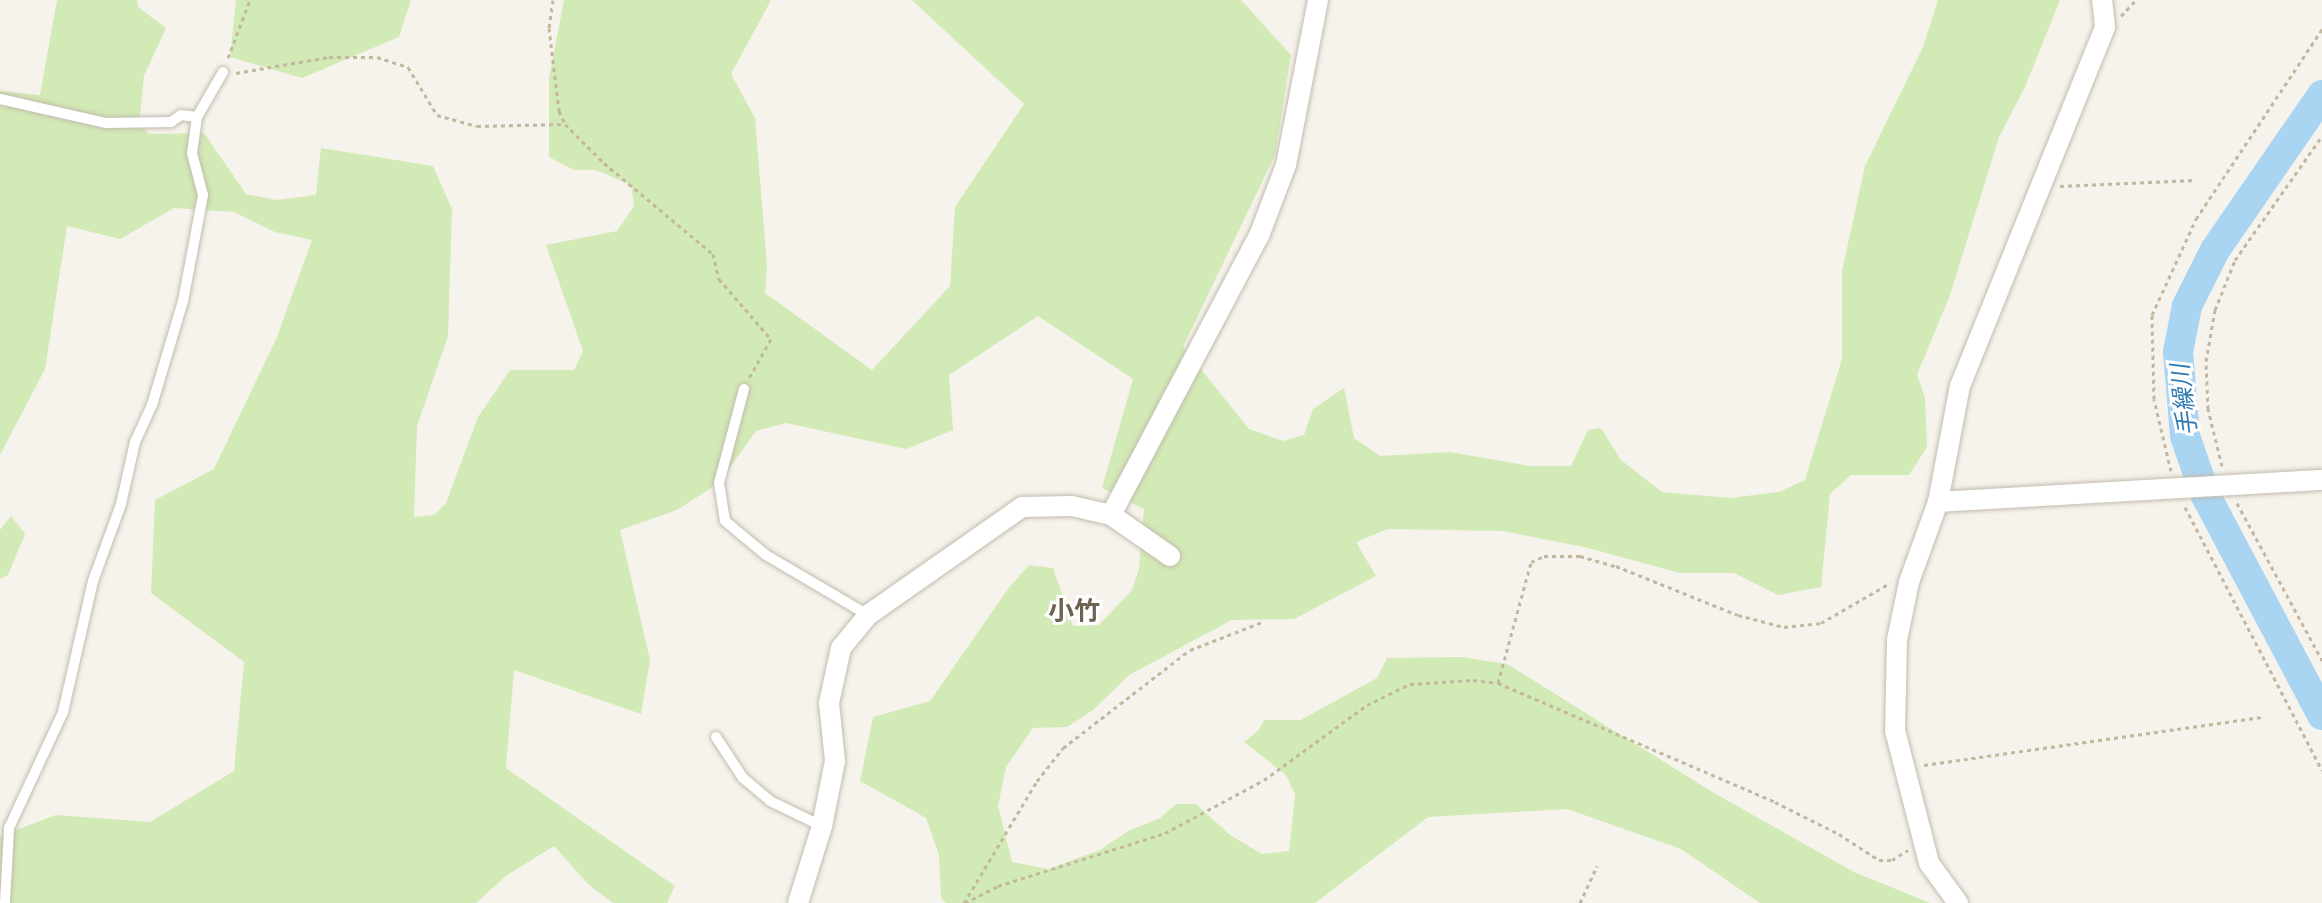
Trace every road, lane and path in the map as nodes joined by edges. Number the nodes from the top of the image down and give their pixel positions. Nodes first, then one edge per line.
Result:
1 (250, 0) edge
2 (553, 0) edge
3 (1318, 0) edge
4 (2102, 0) edge
5 (2322, 29) edge
6 (223, 72) junction
7 (0, 99) edge
8 (197, 117) junction
9 (565, 124) junction
10 (2322, 136) edge
11 (2195, 180) dead end
12 (2041, 187) junction
13 (744, 389) joint
14 (2322, 480) edge
15 (2229, 487) junction
16 (2175, 488) junction
17 (1938, 502) junction
18 (1111, 515) junction
19 (1170, 556) dead end
20 (1913, 569) junction
21 (868, 615) junction
22 (1262, 622) dead end
23 (2322, 660) edge
24 (1498, 683) junction
25 (2262, 717) dead end
26 (716, 737) dead end
27 (1904, 767) junction
28 (2322, 770) edge
29 (822, 826) junction
30 (1923, 841) junction
31 (1597, 866) dead end
32 (5, 903) edge
33 (798, 903) edge
34 (965, 903) edge
35 (1580, 903) edge
36 (1958, 903) edge

1 - 6 path
2 - 9 path
3 - 18 street
4 - 12 street
5 - 16 path
6 - 8 lane
6 - 9 path
7 - 8 lane
8 - 32 lane
9 - 13 path
10 - 15 path
11 - 12 path
12 - 17 street
13 - 21 lane
14 - 15 street
15 - 16 street
15 - 23 path
16 - 17 street
16 - 28 path
17 - 20 street
18 - 19 street
18 - 21 street
20 - 24 path
20 - 27 street
21 - 29 street
22 - 34 path
24 - 30 path
24 - 34 path
25 - 27 path
26 - 29 lane
27 - 30 street
29 - 33 street
30 - 36 street
31 - 35 path

